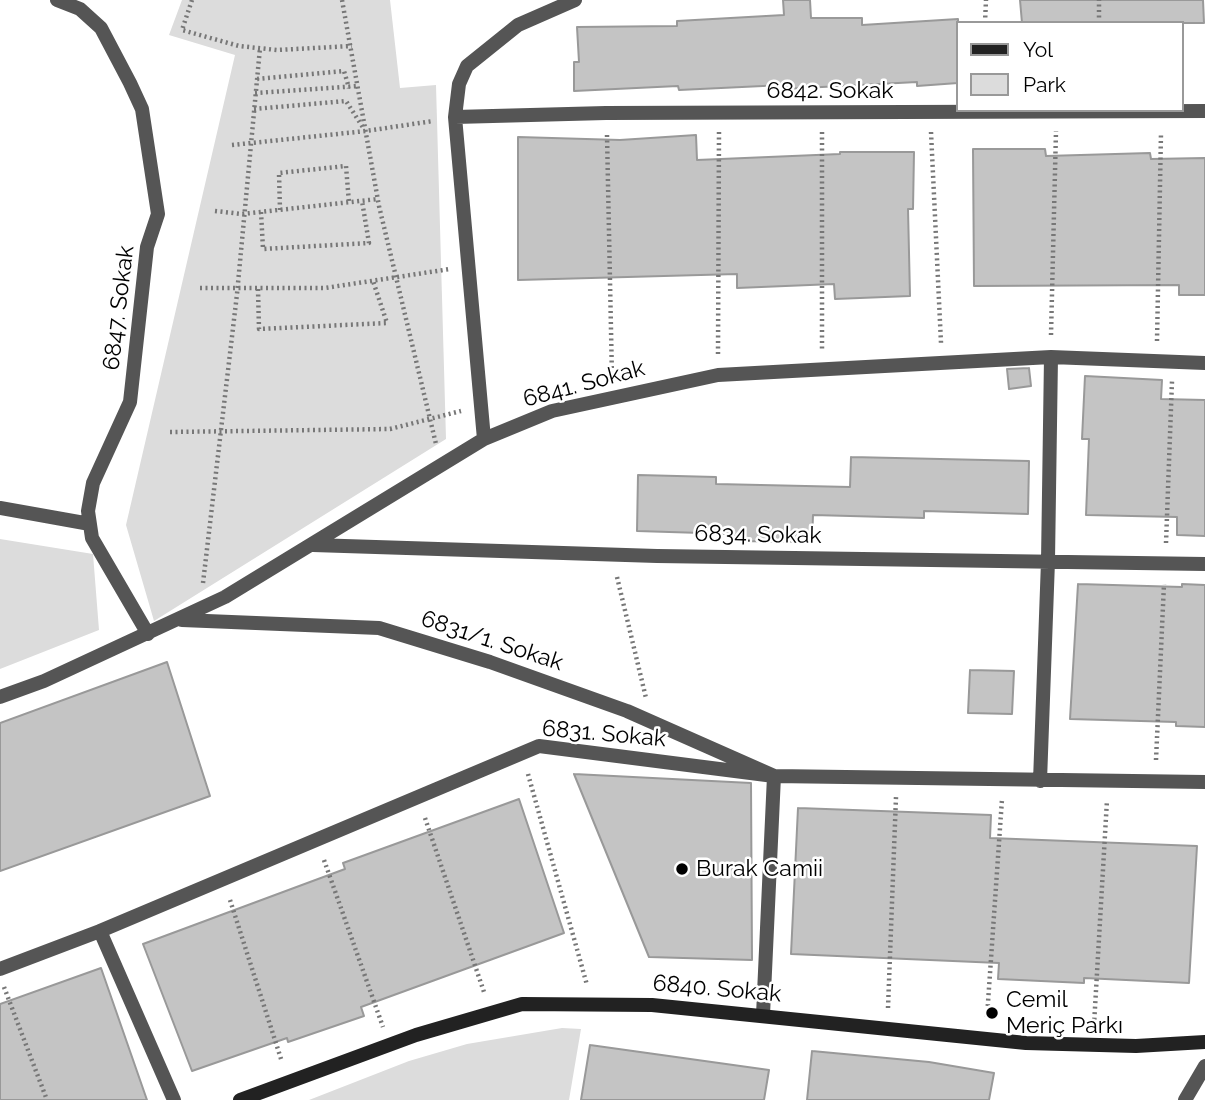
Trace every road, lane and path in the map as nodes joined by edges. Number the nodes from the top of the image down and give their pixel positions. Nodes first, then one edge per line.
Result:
1 (57, 0) edge
2 (192, 0) edge
3 (342, 0) edge
4 (575, 0) edge
5 (986, 0) edge
6 (1099, 0) edge
7 (985, 21) edge
8 (1099, 21) edge
9 (352, 46) junction
10 (260, 48) junction
11 (257, 79) junction
12 (359, 86) junction
13 (349, 88) junction
14 (255, 93) junction
15 (254, 109) junction
16 (1184, 111) edge
17 (1205, 111) edge
18 (1057, 112) joint
19 (1161, 112) edge
20 (606, 113) junction
21 (719, 113) junction
22 (822, 113) junction
23 (930, 113) junction
24 (455, 117) junction
25 (366, 131) junction
26 (250, 143) junction
27 (232, 145) dead end
28 (379, 199) junction
29 (362, 201) junction
30 (349, 203) junction
31 (279, 210) junction
32 (215, 211) dead end
33 (261, 212) junction
34 (242, 214) junction
35 (468, 265) junction
36 (396, 278) junction
37 (373, 281) junction
38 (200, 288) dead end
39 (237, 289) junction
40 (258, 289) junction
41 (1051, 357) junction
42 (1157, 361) junction
43 (1173, 362) junction
44 (942, 363) junction
45 (1205, 363) edge
46 (822, 369) junction
47 (718, 375) junction
48 (613, 398) junction
49 (481, 405) junction
50 (430, 420) junction
51 (170, 432) dead end
52 (220, 432) junction
53 (484, 439) junction
54 (440, 466) junction
55 (0, 508) edge
56 (90, 524) junction
57 (311, 545) junction
58 (612, 555) junction
59 (1048, 561) junction
60 (1165, 563) junction
61 (1205, 564) edge
62 (198, 610) junction
63 (180, 620) junction
64 (148, 634) junction
65 (0, 697) edge
66 (652, 722) junction
67 (523, 753) junction
68 (774, 776) junction
69 (897, 778) junction
70 (1003, 780) junction
71 (1040, 781) junction
72 (1108, 781) junction
73 (1155, 782) junction
74 (1205, 782) edge
75 (418, 797) junction
76 (317, 839) junction
77 (223, 879) junction
78 (100, 931) junction
79 (0, 969) edge
80 (0, 977) edge
81 (592, 1004) junction
82 (491, 1013) junction
83 (764, 1015) junction
84 (887, 1028) junction
85 (986, 1039) junction
86 (1205, 1042) edge
87 (390, 1045) junction
88 (1093, 1045) junction
89 (1205, 1066) edge
90 (288, 1081) junction
91 (47, 1100) edge
92 (174, 1100) edge
93 (240, 1100) edge
94 (1185, 1100) edge

1 - 56 street, 6847. Sokak
2 - 10 path
3 - 9 path
4 - 24 street
5 - 7 path
6 - 8 path
9 - 10 path
9 - 12 path
10 - 11 path
11 - 13 path
11 - 14 path
12 - 13 path
12 - 25 path
13 - 14 path
14 - 15 path
15 - 25 path
15 - 26 path
16 - 17 street, 6842. Sokak
18 - 23 street, 6842. Sokak
18 - 41 path
19 - 42 path
20 - 21 street, 6842. Sokak
20 - 24 street, 6842. Sokak
20 - 48 path
21 - 22 street, 6842. Sokak
21 - 47 path
22 - 23 street, 6842. Sokak
22 - 46 path
23 - 44 path
24 - 25 path
24 - 35 street
25 - 26 path
25 - 28 path
26 - 27 path
26 - 34 path
28 - 29 path
28 - 36 path
29 - 30 path
29 - 33 path
30 - 31 path
30 - 31 path
31 - 33 path
32 - 34 path
33 - 34 path
34 - 39 path
35 - 36 path
35 - 49 street
36 - 37 path
36 - 50 path
37 - 40 path
37 - 40 path
38 - 39 path
39 - 40 path
39 - 52 path
41 - 42 street, 6841. Sokak
41 - 44 street, 6841. Sokak
41 - 59 street
42 - 43 street, 6841. Sokak
43 - 45 street, 6841. Sokak
43 - 60 path
44 - 46 street, 6841. Sokak
46 - 47 street, 6841. Sokak
47 - 48 street, 6841. Sokak
48 - 53 street, 6841. Sokak
49 - 50 path
49 - 53 street
50 - 52 path
50 - 54 path
51 - 52 path
52 - 62 path
53 - 54 street, 6841. Sokak
54 - 57 street, 6841. Sokak
55 - 56 street
56 - 64 street, 6847. Sokak
57 - 58 street, 6834. Sokak
57 - 62 street, 6841. Sokak
58 - 59 street, 6834. Sokak
58 - 66 path
59 - 60 street, 6834. Sokak
59 - 71 street
60 - 61 street, 6834. Sokak
60 - 73 path
62 - 63 street, 6841. Sokak
63 - 64 street, 6841. Sokak
63 - 66 street, 6831/1. Sokak
64 - 65 street, 6841. Sokak
66 - 68 street, 6831/1. Sokak
67 - 68 street, 6831. Sokak
67 - 75 street, 6831. Sokak
67 - 81 path
68 - 69 street, 6831. Sokak
68 - 83 street
69 - 70 street, 6831. Sokak
69 - 84 path
70 - 71 street, 6831. Sokak
70 - 85 path
71 - 72 street, 6831. Sokak
72 - 73 street, 6831. Sokak
72 - 88 path
73 - 74 street, 6831. Sokak
75 - 76 street, 6831. Sokak
75 - 82 path
76 - 77 street, 6831. Sokak
76 - 87 path
77 - 78 street, 6831. Sokak
77 - 90 path
78 - 79 street, 6831. Sokak
78 - 92 street
80 - 91 path
81 - 82 street, 6840. Sokak
81 - 83 street, 6840. Sokak
82 - 87 street, 6840. Sokak
83 - 84 street, 6840. Sokak
84 - 85 street, 6840. Sokak
85 - 88 street, 6840. Sokak
86 - 88 street, 6840. Sokak
87 - 90 street, 6840. Sokak
89 - 94 street
90 - 93 street, 6840. Sokak

